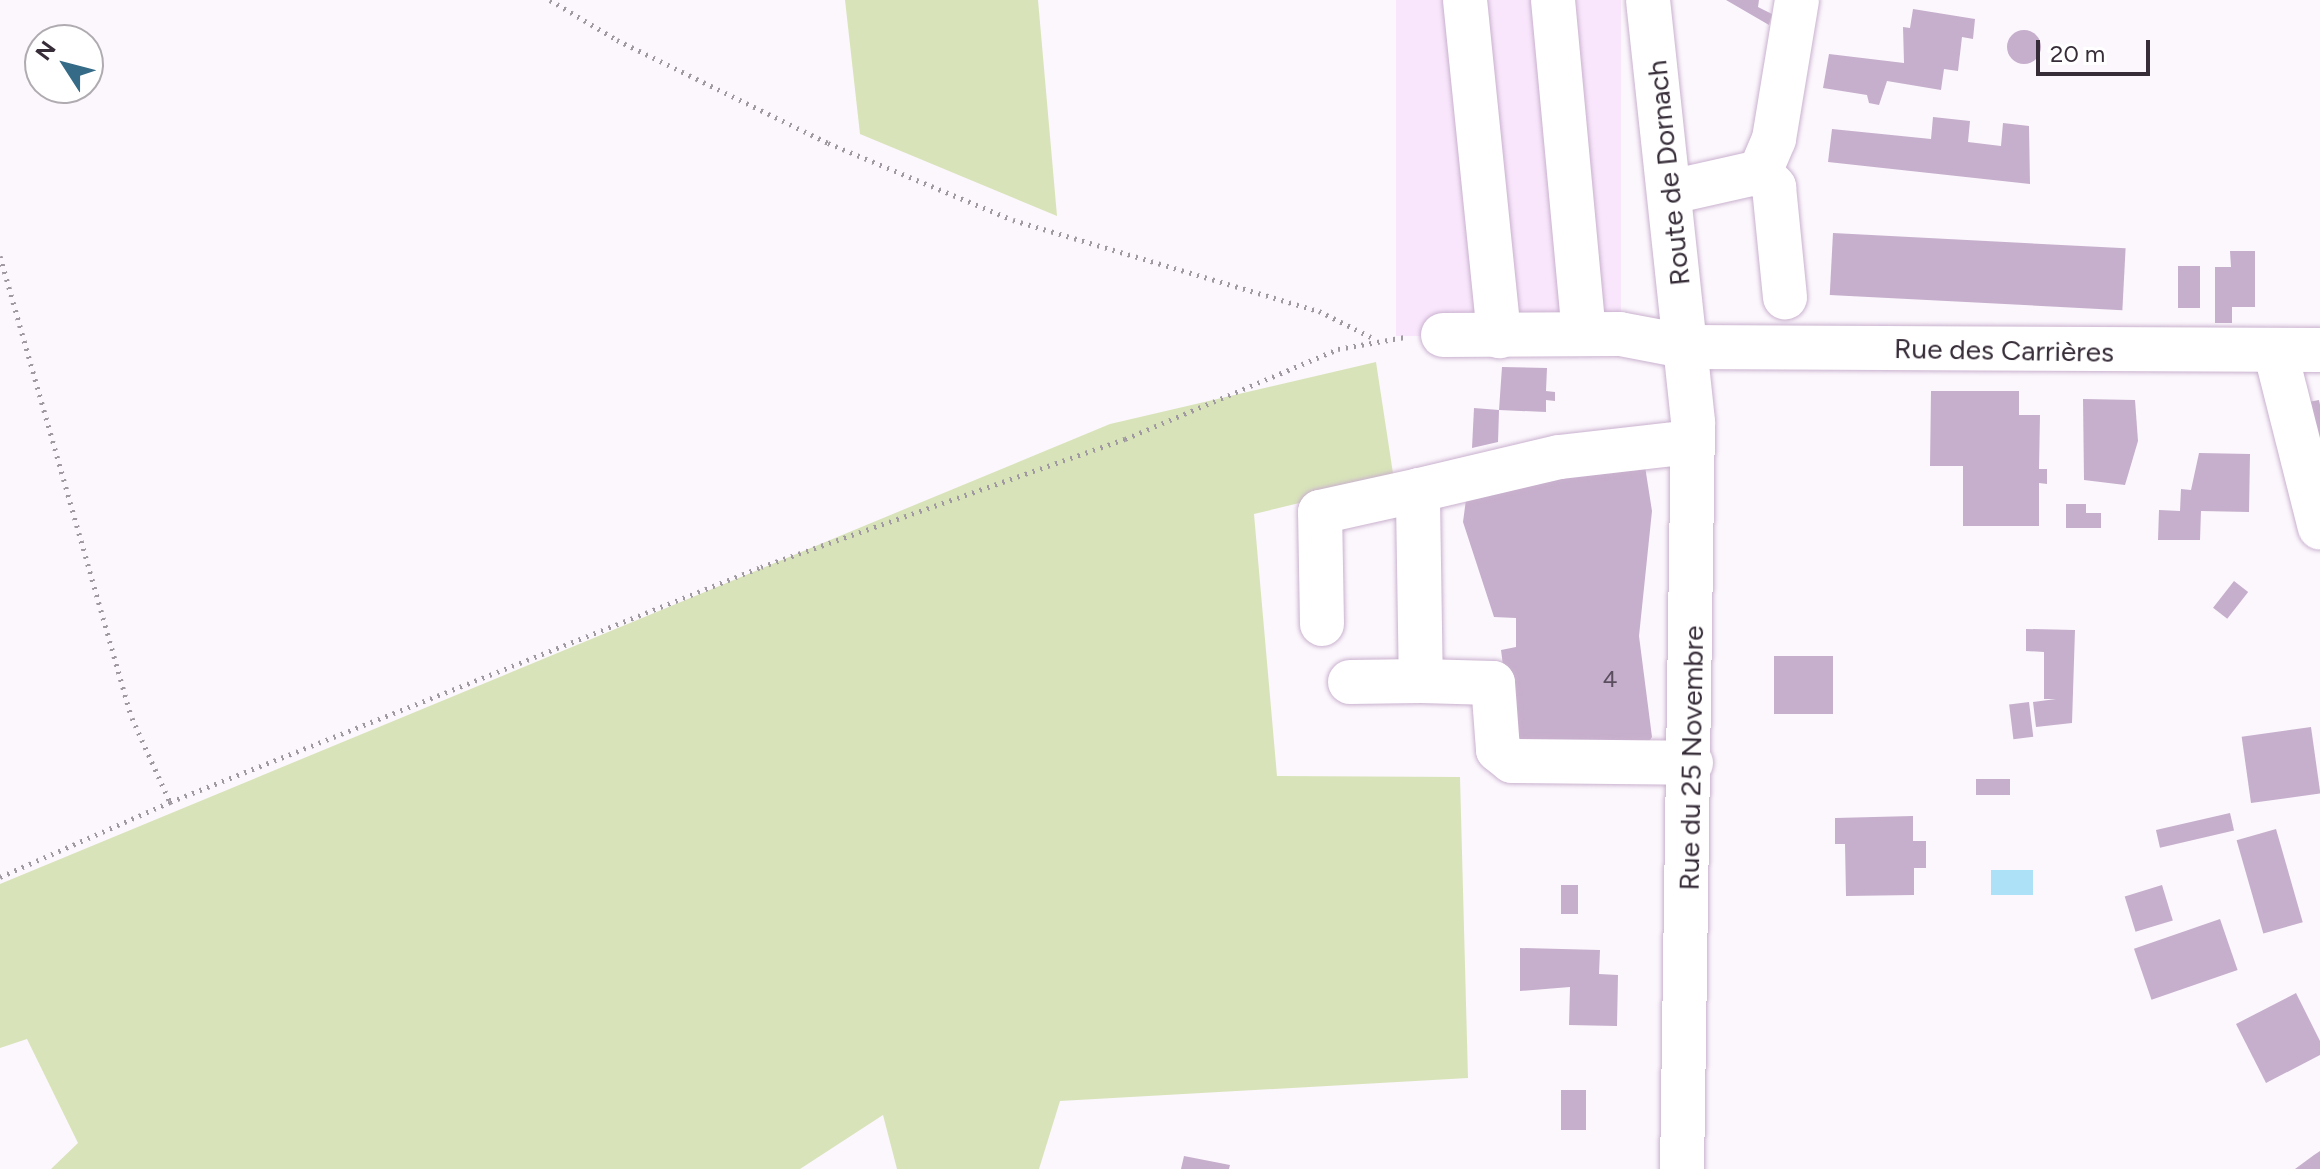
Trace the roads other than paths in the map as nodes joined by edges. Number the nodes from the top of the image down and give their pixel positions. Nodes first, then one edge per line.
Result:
1 (1465, 0) edge
2 (1553, 0) edge
3 (1648, 0) edge
4 (1797, 0) edge
5 (1760, 172) junction
6 (1671, 192) junction
7 (1785, 297) dead end
8 (1584, 334) junction
9 (1443, 335) road end
10 (1499, 336) junction
11 (1688, 347) junction
12 (2320, 350) edge
13 (2276, 354) junction
14 (1691, 442) junction
15 (1419, 490) junction
16 (2320, 528) edge
17 (1322, 624) dead end
18 (1421, 681) junction
19 (1350, 682) dead end
20 (1691, 763) junction
21 (1682, 1169) edge

1 - 10 main road
2 - 8 main road
3 - 6 main road, Route de Dornach
4 - 5 main road
5 - 6 main road
5 - 7 main road
6 - 11 main road, Route de Dornach
8 - 10 main road, Rue des Carrières
8 - 11 main road, Rue des Carrières
9 - 10 main road, Rue des Carrières
11 - 13 main road, Rue des Carrières
11 - 14 main road, Rue du 25 Novembre
12 - 13 main road, Rue des Carrières
13 - 16 main road
14 - 15 main road
14 - 20 main road, Rue du 25 Novembre
15 - 17 main road
15 - 18 main road
18 - 19 main road
18 - 20 main road
20 - 21 main road, Rue du 25 Novembre

